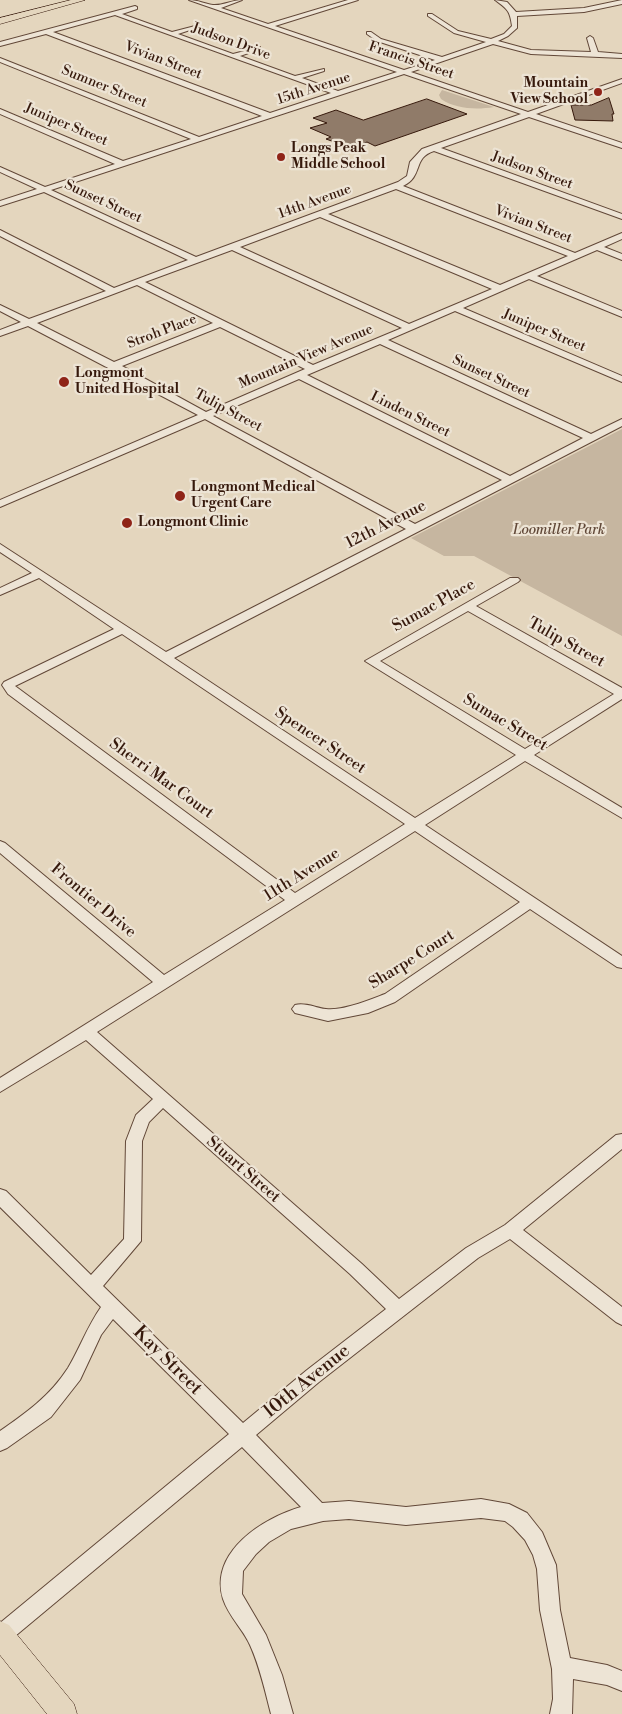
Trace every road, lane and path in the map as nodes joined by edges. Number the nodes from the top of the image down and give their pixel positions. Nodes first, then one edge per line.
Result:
1 (81, 0) edge
2 (192, 0) edge
3 (239, 0) edge
4 (247, 0) edge
5 (355, 0) edge
6 (498, 0) edge
7 (587, 0) edge
8 (622, 2) edge
9 (135, 8) dead end
10 (214, 8) junction
11 (604, 8) junction
12 (114, 13) junction
13 (514, 14) junction
14 (430, 15) dead end
15 (0, 21) edge
16 (197, 26) dead end
17 (268, 26) junction
18 (46, 32) junction
19 (171, 34) junction
20 (369, 34) dead end
21 (590, 38) dead end
22 (494, 41) junction
23 (0, 44) edge
24 (258, 48) dead end
25 (595, 54) junction
26 (232, 56) junction
27 (622, 56) edge
28 (0, 60) edge
29 (443, 60) junction
30 (322, 70) dead end
31 (405, 72) junction
32 (296, 78) junction
33 (622, 81) edge
34 (339, 94) junction
35 (0, 111) edge
36 (527, 114) junction
37 (270, 116) junction
38 (198, 140) junction
39 (622, 146) edge
40 (434, 148) junction
41 (122, 164) junction
42 (0, 169) edge
43 (396, 186) junction
44 (44, 190) junction
45 (0, 204) edge
46 (320, 214) junction
47 (622, 217) edge
48 (0, 233) edge
49 (622, 236) edge
50 (233, 246) junction
51 (596, 247) junction
52 (575, 256) junction
53 (622, 257) edge
54 (194, 260) junction
55 (529, 276) junction
56 (137, 282) junction
57 (500, 288) junction
58 (113, 291) junction
59 (0, 308) edge
60 (456, 308) junction
61 (622, 314) edge
62 (27, 323) junction
63 (221, 324) junction
64 (410, 328) junction
65 (0, 333) edge
66 (380, 340) junction
67 (114, 366) junction
68 (313, 369) junction
69 (298, 376) junction
70 (622, 379) edge
71 (205, 416) junction
72 (622, 422) edge
73 (592, 438) junction
74 (510, 480) junction
75 (0, 504) edge
76 (415, 529) junction
77 (0, 547) edge
78 (40, 574) junction
79 (514, 580) dead end
80 (0, 592) edge
81 (468, 606) junction
82 (123, 629) junction
83 (166, 656) junction
84 (371, 660) joint
85 (622, 693) edge
86 (525, 755) junction
87 (622, 814) edge
88 (415, 824) junction
89 (0, 846) edge
90 (295, 900) junction
91 (530, 902) junction
92 (622, 963) edge
93 (164, 983) junction
94 (300, 1009) dead end
95 (87, 1032) junction
96 (0, 1086) edge
97 (162, 1100) junction
98 (622, 1140) edge
99 (0, 1196) edge
100 (512, 1230) junction
101 (92, 1286) junction
102 (112, 1306) junction
103 (398, 1308) junction
104 (622, 1317) edge
105 (243, 1435) junction
106 (0, 1442) edge
107 (318, 1512) junction
108 (1, 1635) edge
109 (562, 1667) junction
110 (622, 1681) edge
111 (64, 1714) edge
112 (282, 1714) edge
113 (561, 1714) edge

1 - 15 main road
2 - 10 street, Francis Street
3 - 4 street
3 - 10 street
5 - 17 street
6 - 13 street
7 - 11 street
8 - 11 street
9 - 12 street
10 - 17 street, Francis Street
11 - 13 street
12 - 18 street
12 - 19 street, Judson Drive
13 - 22 street, 15th Avenue
14 - 22 street
16 - 19 street
17 - 31 street, Francis Street
18 - 23 street
18 - 37 street, Vivian Street
19 - 26 street, Judson Drive
20 - 29 street
21 - 25 street
22 - 25 street
22 - 29 street, 15th Avenue
24 - 26 street
25 - 27 street
26 - 32 street, Judson Drive
28 - 38 street, Sumner Street
29 - 31 street, 15th Avenue
30 - 32 street
31 - 34 street, 15th Avenue
31 - 36 street, Francis Street
32 - 34 street, Judson Drive
33 - 36 street, 14th Avenue
34 - 37 street, 15th Avenue
35 - 41 street, Juniper Street
36 - 39 street, Francis Street
36 - 40 street, 14th Avenue
37 - 38 street, 15th Avenue
38 - 41 street, 15th Avenue
40 - 43 street, 14th Avenue
40 - 47 street, Judson Street
41 - 44 street, 15th Avenue
42 - 44 street, Sunset Street
43 - 46 street, 14th Avenue
43 - 52 street, Vivian Street
44 - 45 street, 15th Avenue
44 - 54 street, Sunset Street
46 - 50 street, 14th Avenue
46 - 57 street
48 - 58 street
49 - 51 street, Mountain View Avenue
50 - 54 street, 14th Avenue
50 - 64 street
51 - 52 street, Mountain View Avenue
51 - 53 street
52 - 55 street, Mountain View Avenue
54 - 56 street, 14th Avenue
55 - 57 street, Mountain View Avenue
55 - 61 street
56 - 58 street, 14th Avenue
56 - 63 street
57 - 60 street, Mountain View Avenue
58 - 62 street, 14th Avenue
59 - 62 street, Tulip Street
60 - 64 street, Mountain View Avenue
60 - 70 street, Juniper Street
62 - 65 street, 14th Avenue
62 - 67 street, Tulip Street
63 - 67 street, Stroh Place
63 - 68 street
64 - 66 street, Mountain View Avenue
66 - 68 street, Mountain View Avenue
66 - 73 street, Sunset Street
67 - 71 street, Tulip Street
68 - 69 street, Mountain View Avenue
69 - 71 street, Mountain View Avenue
69 - 74 street, Linden Street
71 - 75 street, Mountain View Avenue
71 - 76 street, Tulip Street
72 - 73 street, 12th Avenue
73 - 74 street, 12th Avenue
74 - 76 street, 12th Avenue
76 - 83 street, 12th Avenue
77 - 78 street, Spencer Street
78 - 80 street
78 - 82 street, Spencer Street
79 - 81 street, Sumac Place
81 - 84 street, Sumac Place
81 - 85 street, Tulip Street
82 - 83 street, Spencer Street
82 - 90 street, Sherri Mar Court
83 - 88 street, Spencer Street
84 - 86 street, Sumac Street
85 - 86 street, 11th Avenue
86 - 87 street, Sumac Street
86 - 88 street, 11th Avenue
88 - 90 street, 11th Avenue
88 - 91 street, Spencer Street
89 - 93 street, Frontier Drive
90 - 93 street, 11th Avenue
91 - 92 street, Spencer Street
91 - 94 street, Sharpe Court
93 - 95 street, 11th Avenue
95 - 96 street, 11th Avenue
95 - 97 street, Stuart Street
97 - 101 street
97 - 103 street, Stuart Street
98 - 100 street, 10th Avenue
99 - 101 street, Kay Street
100 - 103 street, 10th Avenue
100 - 104 street
101 - 102 street, Kay Street
102 - 105 street, Kay Street
102 - 106 street
103 - 105 street, 10th Avenue
105 - 107 street, Kay Street
105 - 108 street, 10th Avenue
107 - 109 street
107 - 112 street
108 - 111 main road
109 - 110 street
109 - 113 street

